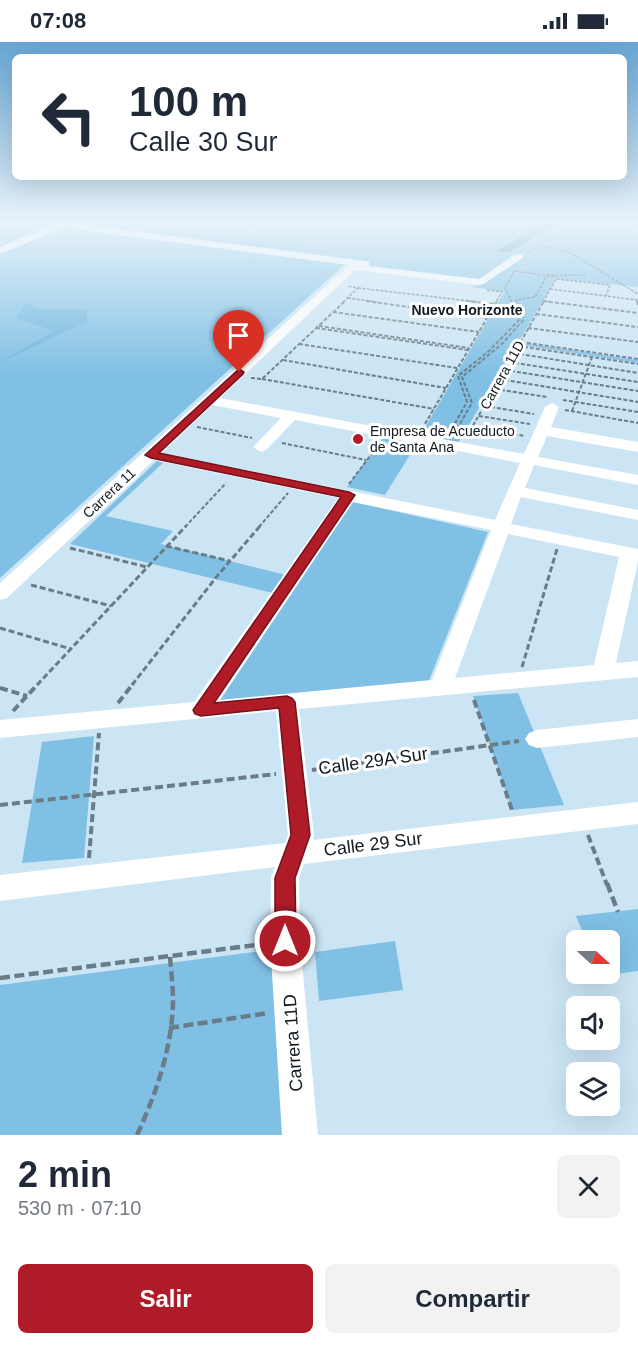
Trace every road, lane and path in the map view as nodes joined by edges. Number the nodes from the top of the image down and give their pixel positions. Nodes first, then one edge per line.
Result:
1 (347, 273) edge
2 (404, 273) edge
3 (494, 273) edge
4 (513, 273) edge
5 (534, 273) edge
6 (604, 273) edge
7 (586, 275) joint
8 (351, 288) junction
9 (550, 289) junction
10 (484, 290) dead end
11 (638, 294) edge
12 (606, 296) junction
13 (543, 301) junction
14 (495, 304) junction
15 (638, 311) edge
16 (333, 312) junction
17 (536, 314) junction
18 (487, 318) junction
19 (290, 326) junction
20 (317, 327) junction
21 (528, 327) junction
22 (638, 327) edge
23 (479, 332) junction
24 (520, 342) junction
25 (638, 342) edge
26 (299, 344) junction
27 (518, 346) junction
28 (469, 349) junction
29 (514, 353) junction
30 (592, 357) junction
31 (638, 359) edge
32 (283, 360) junction
33 (509, 362) junction
34 (638, 364) edge
35 (588, 365) junction
36 (458, 368) junction
37 (505, 370) junction
38 (638, 373) edge
39 (585, 374) junction
40 (254, 379) junction
41 (499, 379) junction
42 (582, 382) junction
43 (638, 382) edge
44 (446, 388) junction
45 (494, 389) junction
46 (638, 391) edge
47 (579, 392) junction
48 (209, 400) junction
49 (575, 402) junction
50 (638, 402) edge
51 (485, 406) junction
52 (434, 409) junction
53 (572, 412) junction
54 (638, 412) edge
55 (291, 416) junction
56 (479, 416) junction
57 (543, 416) junction
58 (638, 423) edge
59 (472, 427) junction
60 (421, 431) dead end
61 (383, 438) dead end
62 (466, 438) dead end
63 (261, 447) dead end
64 (638, 447) edge
65 (151, 455) junction
66 (528, 459) junction
67 (236, 472) junction
68 (638, 480) edge
69 (295, 484) junction
70 (348, 491) junction
71 (515, 491) junction
72 (638, 515) edge
73 (502, 527) junction
74 (560, 539) junction
75 (61, 546) dead end
76 (166, 546) junction
77 (634, 554) edge
78 (230, 561) junction
79 (147, 567) junction
80 (22, 583) dead end
81 (0, 594) edge
82 (111, 606) junction
83 (0, 628) edge
84 (71, 649) junction
85 (638, 669) edge
86 (604, 671) junction
87 (518, 680) junction
88 (468, 684) junction
89 (441, 687) junction
90 (0, 688) edge
91 (27, 696) junction
92 (287, 702) junction
93 (201, 710) junction
94 (107, 714) junction
95 (4, 723) edge
96 (638, 728) edge
97 (537, 739) joint
98 (489, 745) junction
99 (295, 772) junction
100 (93, 794) junction
101 (0, 805) edge
102 (638, 813) edge
103 (581, 820) junction
104 (518, 827) junction
105 (294, 854) junction
106 (87, 878) junction
107 (0, 888) edge
108 (618, 912) dead end
109 (285, 941) junction
110 (170, 956) junction
111 (0, 978) edge
112 (290, 1010) junction
113 (169, 1028) junction
114 (137, 1135) edge
115 (300, 1135) edge

1 - 19 street, Carrera 11
2 - 3 street, Carrera 11
4 - 7 path
5 - 7 path
6 - 11 path
8 - 14 path
8 - 16 path
8 - 18 path
8 - 19 street
9 - 12 path
9 - 12 path
9 - 13 path, Carrera 11D
10 - 14 path
12 - 15 path
13 - 15 path
13 - 17 path, Carrera 11D
14 - 18 path
16 - 20 path
16 - 23 path
17 - 21 path, Carrera 11D
17 - 22 path
18 - 23 path
19 - 40 street
19 - 48 street, Carrera 11
20 - 26 path
20 - 28 path
21 - 24 path, Carrera 11D
21 - 25 path
23 - 28 path
24 - 27 path, Carrera 11D
24 - 31 path
26 - 32 path
26 - 36 path
27 - 29 path, Carrera 11D
27 - 30 path
28 - 36 path
29 - 33 path, Carrera 11D
29 - 35 path
30 - 34 path
30 - 35 path
32 - 40 path
32 - 44 path
33 - 37 path, Carrera 11D
33 - 39 path
35 - 38 path
35 - 39 path
36 - 44 path
37 - 41 path, Carrera 11D
37 - 42 path
39 - 42 path
39 - 43 path
40 - 52 path
41 - 45 path, Carrera 11D
41 - 47 path
42 - 46 path
42 - 47 path
44 - 52 path
45 - 51 path, Carrera 11D
45 - 57 path
47 - 49 path
47 - 50 path
48 - 55 street
48 - 65 street, Carrera 11
49 - 53 path
49 - 54 path
49 - 57 path
51 - 56 path, Carrera 11D
51 - 57 path
52 - 60 path
53 - 57 path
53 - 58 path
55 - 63 street
55 - 66 street
56 - 57 path
56 - 59 path, Carrera 11D
57 - 59 path
57 - 64 street
57 - 66 street
59 - 62 path, Carrera 11D
61 - 70 path
65 - 67 street
65 - 81 street, Carrera 11
66 - 68 street
66 - 71 street
67 - 69 street
67 - 76 path
69 - 70 street
69 - 78 path
70 - 73 street
70 - 93 street
71 - 72 street
71 - 73 street
73 - 74 street
73 - 89 street
74 - 77 street
74 - 87 path
75 - 79 path
76 - 78 path
76 - 79 path
77 - 86 street
78 - 94 path
79 - 82 path
80 - 82 path
82 - 84 path
83 - 84 path
84 - 91 path
85 - 86 street
86 - 87 street
87 - 88 street
88 - 89 street
88 - 98 path
89 - 92 street
90 - 91 path
91 - 95 path
92 - 93 street
92 - 99 street, Carrera 11D
93 - 94 street
94 - 95 street
94 - 100 path
96 - 97 street
97 - 98 path, Calle 29A Sur
98 - 99 path, Calle 29A Sur
98 - 104 path
99 - 100 path, Calle 29A Sur
99 - 105 street, Carrera 11D
100 - 101 path, Calle 29A Sur
100 - 106 path
102 - 103 street, Calle 29 Sur
103 - 104 street, Calle 29 Sur
103 - 108 path
104 - 105 street, Calle 29 Sur
105 - 106 street, Calle 29 Sur
105 - 109 street, Carrera 11D
106 - 107 street, Calle 29 Sur
109 - 110 path
109 - 112 street, Carrera 11D
110 - 111 path
110 - 113 path
112 - 113 path
112 - 115 street, Carrera 11D
113 - 114 path

